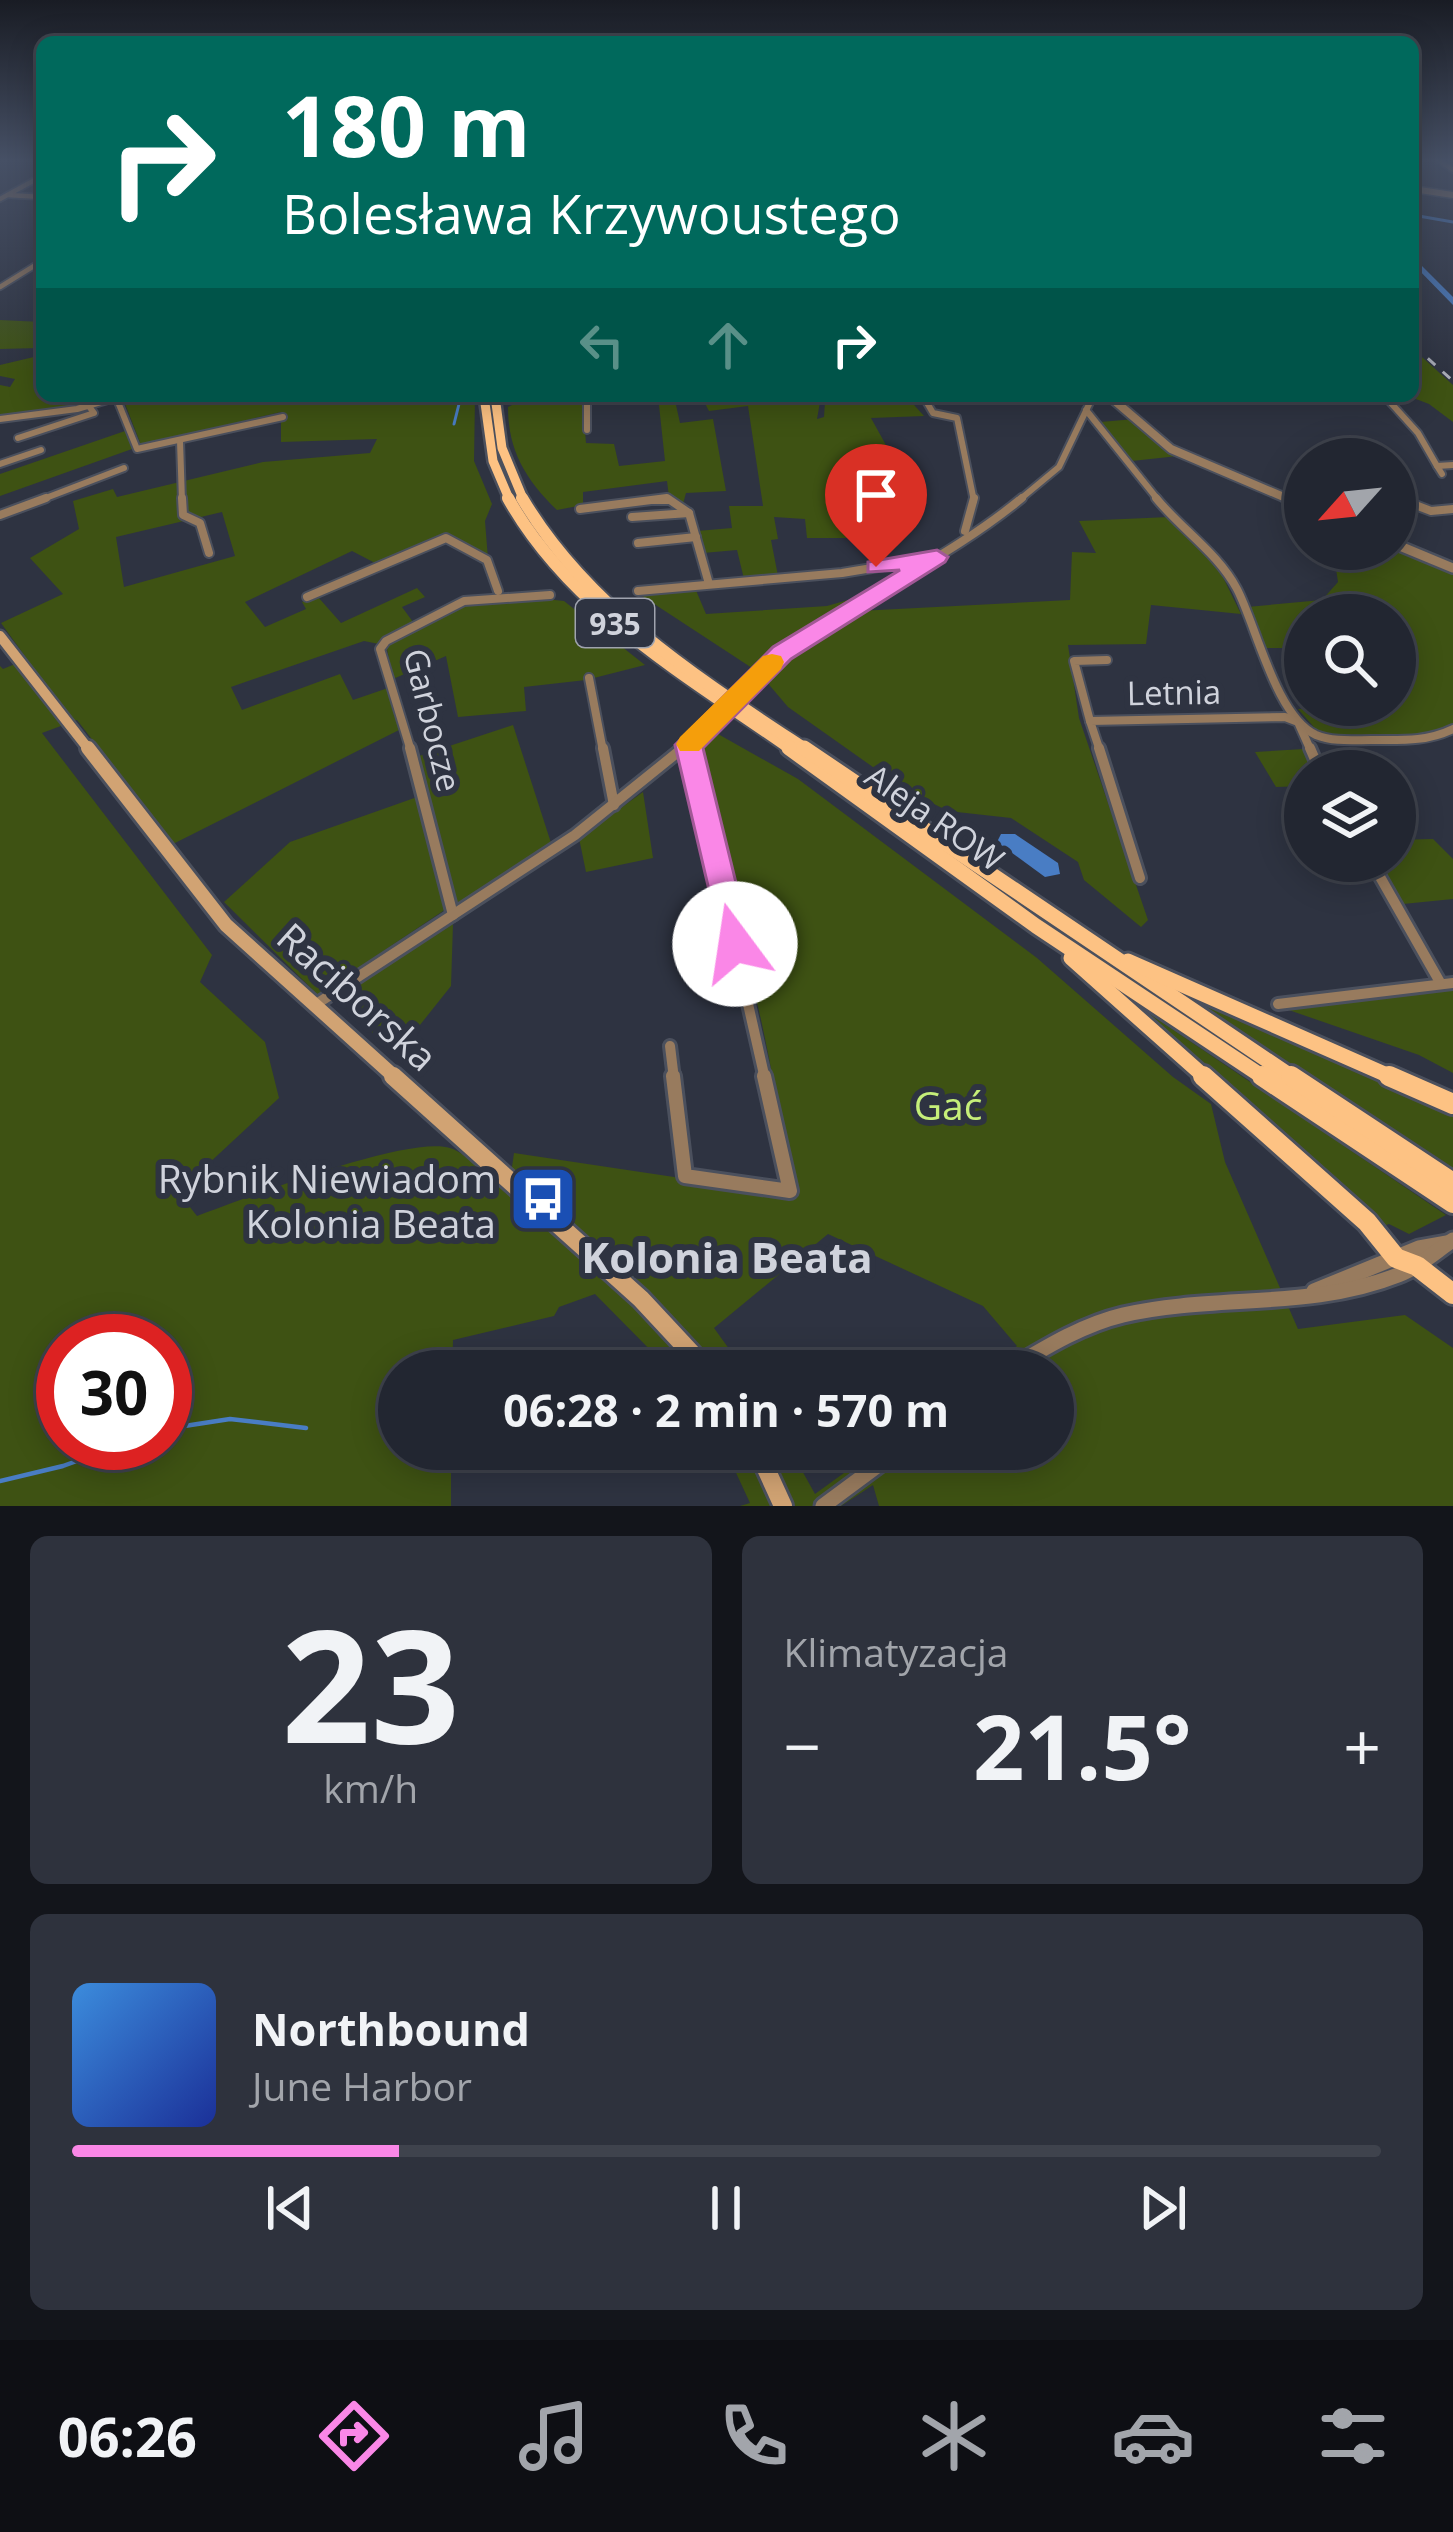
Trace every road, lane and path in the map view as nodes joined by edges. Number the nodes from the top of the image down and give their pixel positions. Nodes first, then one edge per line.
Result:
1 (36, 265) edge
2 (0, 287) edge
3 (99, 402) edge
4 (120, 402) edge
5 (484, 402) edge
6 (496, 402) edge
7 (586, 402) edge
8 (927, 402) edge
9 (1090, 402) edge
10 (1093, 402) edge
11 (1116, 402) edge
12 (1390, 402) edge
13 (88, 405) junction
14 (283, 417) dead end
15 (0, 419) edge
16 (586, 430) dead end
17 (18, 438) dead end
18 (180, 441) junction
19 (41, 450) dead end
20 (0, 464) edge
21 (1453, 465) edge
22 (124, 468) dead end
23 (1284, 497) edge
24 (1416, 505) edge
25 (580, 509) dead end
26 (1453, 509) edge
27 (689, 513) junction
28 (0, 515) edge
29 (632, 517) dead end
30 (696, 537) junction
31 (965, 537) junction
32 (638, 543) dead end
33 (209, 553) dead end
34 (1416, 553) edge
35 (937, 557) junction
36 (1453, 568) edge
37 (709, 584) junction
38 (498, 591) junction
39 (638, 591) dead end
40 (550, 595) dead end
41 (307, 597) dead end
42 (0, 636) edge
43 (1106, 660) dead end
44 (589, 678) dead end
45 (1284, 695) edge
46 (1284, 717) edge
47 (1090, 721) junction
48 (1303, 726) edge
49 (1453, 729) edge
50 (689, 745) junction
51 (614, 805) junction
52 (1140, 878) dead end
53 (1384, 882) edge
54 (453, 915) junction
55 (1036, 926) junction
56 (1073, 934) junction
57 (1447, 984) edge
58 (1278, 1004) dead end
59 (315, 1005) junction
60 (670, 1046) dead end
61 (1453, 1104) edge
62 (1453, 1183) edge
63 (1453, 1203) edge
64 (1450, 1241) edge
65 (1407, 1262) junction
66 (1453, 1294) edge
67 (688, 1350) edge
68 (1043, 1350) edge
69 (767, 1470) edge
70 (872, 1470) edge
71 (783, 1506) edge
72 (823, 1506) edge

1 - 2 street
3 - 13 street
4 - 18 street
5 - 55 main road, Aleja ROW / 935
6 - 56 main road, Aleja ROW / 935
7 - 16 street
8 - 31 street
9 - 31 street
10 - 45 street
11 - 23 street
12 - 21 street
13 - 15 street
13 - 17 street
14 - 18 street
18 - 33 street
19 - 20 street
22 - 28 street
24 - 26 street
25 - 27 street
27 - 29 street
27 - 30 street
30 - 32 street
30 - 37 street
31 - 35 street
34 - 36 street
35 - 37 street
35 - 50 street, bridge
37 - 39 street
38 - 40 street, Garbocze
38 - 41 street
38 - 54 street, Garbocze
42 - 59 main road, Raciborska
43 - 47 street
44 - 51 street
46 - 47 street, Letnia
47 - 52 street, Letnia
48 - 49 street, Letnia
50 - 51 street
50 - 60 street
51 - 54 street
53 - 57 street
54 - 59 street
55 - 63 main road, Aleja ROW / 935
55 - 65 main road
56 - 61 main road
56 - 62 main road, Aleja ROW / 935
57 - 58 street
59 - 67 main road, Raciborska
64 - 65 street
65 - 66 main road
65 - 68 street
69 - 71 main road
70 - 72 street

